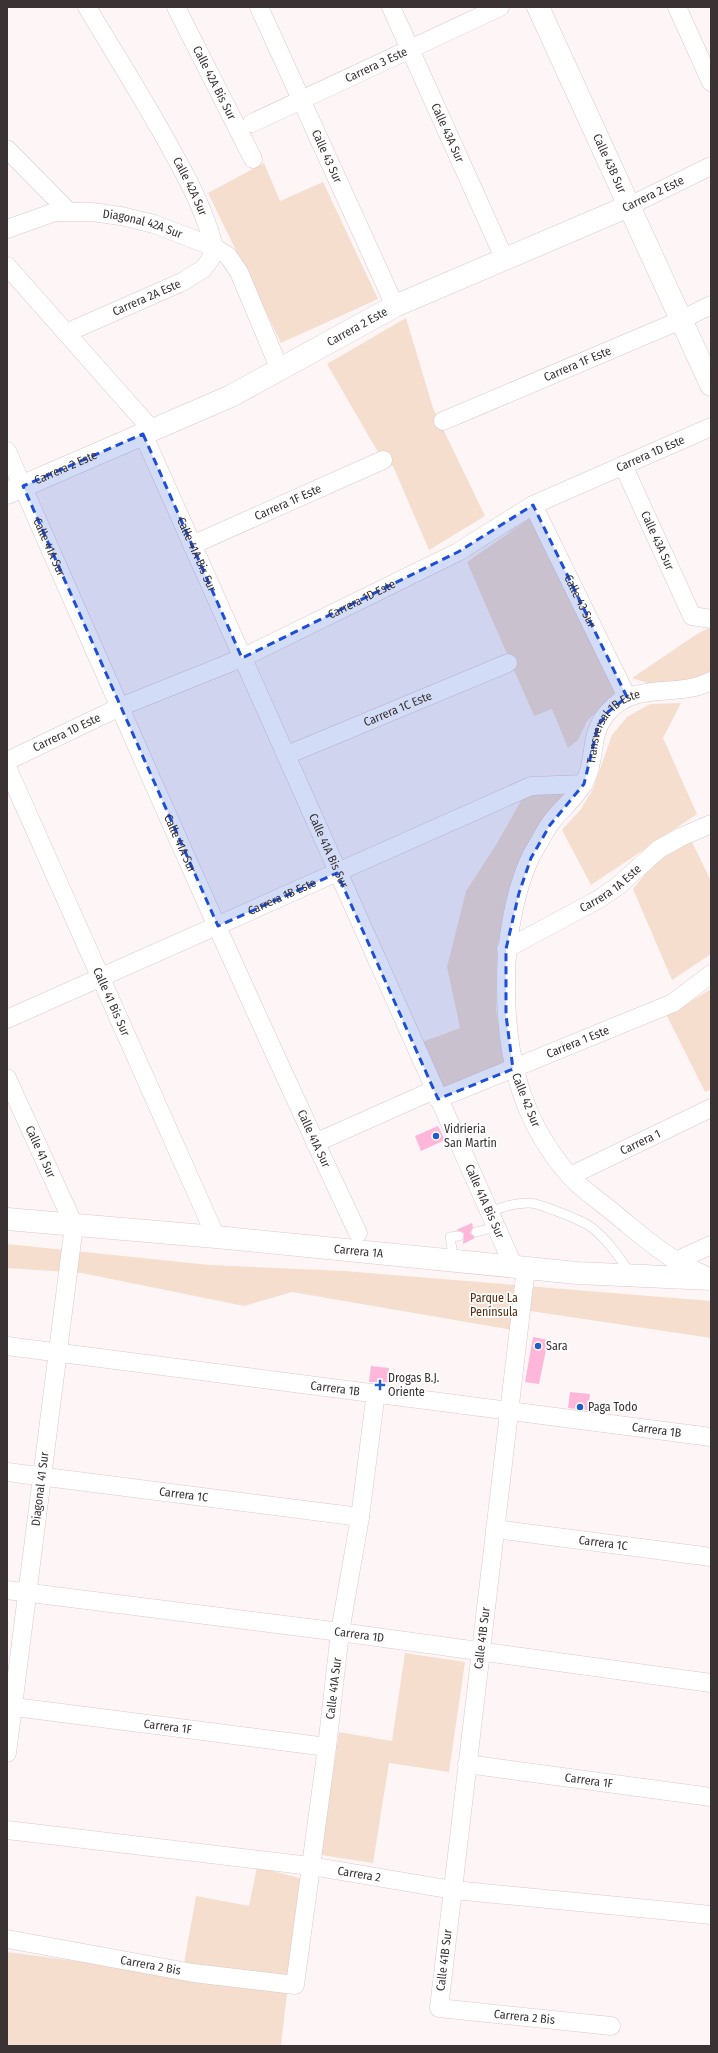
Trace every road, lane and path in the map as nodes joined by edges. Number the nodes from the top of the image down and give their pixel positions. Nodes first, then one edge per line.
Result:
1 (87, 7) edge
2 (176, 7) edge
3 (259, 7) edge
4 (391, 7) edge
5 (500, 7) edge
6 (538, 7) edge
7 (677, 7) edge
8 (410, 49) junction
9 (711, 82) edge
10 (301, 100) junction
11 (252, 122) dead end
12 (7, 149) edge
13 (253, 159) dead end
14 (711, 166) edge
15 (629, 206) junction
16 (68, 211) junction
17 (7, 229) edge
18 (214, 247) junction
19 (505, 260) junction
20 (7, 266) edge
21 (711, 304) edge
22 (395, 306) junction
23 (681, 320) junction
24 (66, 333) junction
25 (280, 370) junction
26 (711, 385) edge
27 (443, 421) dead end
28 (711, 426) edge
29 (147, 432) junction
30 (7, 451) edge
31 (383, 460) dead end
32 (623, 465) junction
33 (15, 490) edge
34 (533, 505) junction
35 (192, 545) junction
36 (711, 619) edge
37 (242, 658) junction
38 (508, 663) dead end
39 (711, 681) edge
40 (627, 697) junction
41 (120, 707) junction
42 (287, 755) junction
43 (7, 761) edge
44 (7, 767) edge
45 (584, 784) junction
46 (711, 824) edge
47 (550, 825) joint
48 (337, 873) junction
49 (218, 926) junction
50 (506, 949) junction
51 (711, 974) edge
52 (100, 978) junction
53 (7, 1019) edge
54 (513, 1069) junction
55 (7, 1078) edge
56 (436, 1095) junction
57 (711, 1108) edge
58 (315, 1143) junction
59 (570, 1176) junction
60 (7, 1219) edge
61 (493, 1220) junction
62 (74, 1225) junction
63 (476, 1232) dead end
64 (358, 1234) dead end
65 (459, 1236) dead end
66 (216, 1237) junction
67 (711, 1245) edge
68 (452, 1249) dead end
69 (676, 1261) junction
70 (520, 1268) junction
71 (632, 1276) junction
72 (711, 1278) edge
73 (7, 1346) edge
74 (58, 1353) junction
75 (376, 1392) junction
76 (509, 1410) junction
77 (711, 1437) edge
78 (7, 1472) edge
79 (42, 1478) junction
80 (360, 1518) junction
81 (495, 1528) junction
82 (711, 1557) edge
83 (7, 1590) edge
84 (27, 1593) junction
85 (340, 1632) junction
86 (481, 1652) junction
87 (711, 1683) edge
88 (10, 1706) edge
89 (328, 1747) junction
90 (7, 1754) edge
91 (467, 1764) junction
92 (711, 1797) edge
93 (7, 1830) edge
94 (311, 1866) junction
95 (452, 1890) junction
96 (711, 1915) edge
97 (7, 1939) edge
98 (295, 1985) joint
99 (439, 2008) joint
100 (611, 2026) dead end

1 - 18 street, Calle 42A Sur
2 - 13 street, Calle 42A Bis Sur
3 - 10 street, Calle 43 Sur
4 - 8 street, Calle 43A Sur
5 - 8 street, Carrera 3 Este
6 - 15 street, Calle 43B Sur
7 - 9 street
8 - 10 street, Carrera 3 Este
8 - 19 street, Calle 43A Sur
10 - 11 street, Carrera 3 Este
10 - 22 street, Calle 43 Sur
12 - 16 street
14 - 15 street, Carrera 2 Este
15 - 19 street, Carrera 2 Este
15 - 23 street, Calle 43B Sur
16 - 17 street
16 - 18 street, Diagonal 42A Sur
18 - 24 street, Carrera 2A Este
18 - 25 street
19 - 22 street, Carrera 2 Este
20 - 24 street, Calle 41A Bis Sur
21 - 23 street, Carrera 1F Este
22 - 25 street, Carrera 2 Este
23 - 26 street, Calle 43B Sur
23 - 27 street, Carrera 1F Este
24 - 29 street, Calle 41A Bis Sur
25 - 29 street, Carrera 2 Este
28 - 32 street, Carrera 1D Este
29 - 33 street, Carrera 2 Este
29 - 35 street, Calle 41A Bis Sur
30 - 33 street, Calle 41A Sur
31 - 35 street, Carrera 1F Este
32 - 34 street, Carrera 1D Este
32 - 36 street, Calle 43A Sur
33 - 41 street, Calle 41A Sur
34 - 37 street, Carrera 1D Este
34 - 40 street, Calle 43 Sur
35 - 37 street, Calle 41A Bis Sur
37 - 41 street, Carrera 1D Este
37 - 42 street, Calle 41A Bis Sur
38 - 42 street, Carrera 1C Este
39 - 40 street, Transversal 1B Este
40 - 45 street, Transversal 1B Este
41 - 43 street, Carrera 1D Este
41 - 49 street, Calle 41A Sur
42 - 48 street, Calle 41A Bis Sur
44 - 52 street, Calle 41 Bis Sur
45 - 47 street, Transversal 1B Este
45 - 48 street, Carrera 1B Este
46 - 50 street, Carrera 1A Este
47 - 50 street, Calle 42 Sur
48 - 49 street, Carrera 1B Este
48 - 56 street, Calle 41A Bis Sur
49 - 52 street, Carrera 1B Este
49 - 58 street, Calle 41A Sur
50 - 54 street, Calle 42 Sur
51 - 54 street, Carrera 1 Este
52 - 53 street, Carrera 1B Este
52 - 66 street, Calle 41 Bis Sur
54 - 56 street, Carrera 1 Este
54 - 59 street, Calle 42 Sur
55 - 62 street, Calle 41 Sur
56 - 58 street, Carrera 1 Este
56 - 61 street, Calle 41A Bis Sur
57 - 59 street, Carrera 1
58 - 64 street, Calle 41A Sur
59 - 69 street, Calle 42 Sur
60 - 62 street, Carrera 1A
61 - 63 lane
61 - 70 street, Calle 41A Bis Sur
61 - 71 lane
62 - 66 street, Carrera 1A
62 - 74 street, Diagonal 41 Sur
65 - 68 lane
66 - 70 street, Carrera 1A
67 - 69 street
69 - 72 street, Calle 42 Sur
70 - 71 street, Carrera 1A
70 - 76 street, Calle 41B Sur
71 - 72 street, Carrera 1A
73 - 74 street, Carrera 1B
74 - 75 street, Carrera 1B
74 - 79 street, Diagonal 41 Sur
75 - 76 street, Carrera 1B
75 - 80 street, Calle 41A Sur
76 - 77 street, Carrera 1B
76 - 81 street, Calle 41B Sur
78 - 79 street, Carrera 1C
79 - 80 street, Carrera 1C
79 - 84 street, Diagonal 41 Sur
80 - 85 street, Calle 41A Sur
81 - 82 street, Carrera 1C
81 - 86 street, Calle 41B Sur
83 - 84 street, Carrera 1D
84 - 85 street, Carrera 1D
84 - 88 street, Diagonal 41 Sur
85 - 86 street, Carrera 1D
85 - 89 street, Calle 41A Sur
86 - 87 street, Carrera 1D
86 - 91 street, Calle 41B Sur
88 - 89 street, Carrera 1F
88 - 90 street, Diagonal 41 Sur
89 - 94 street, Calle 41A Sur
91 - 92 street, Carrera 1F
91 - 95 street, Calle 41B Sur
93 - 94 street, Carrera 2
94 - 95 street, Carrera 2
94 - 98 street, Calle 41A Sur
95 - 96 street, Carrera 2
95 - 99 street, Calle 41B Sur
97 - 98 street, Carrera 2 Bis
99 - 100 street, Carrera 2 Bis

